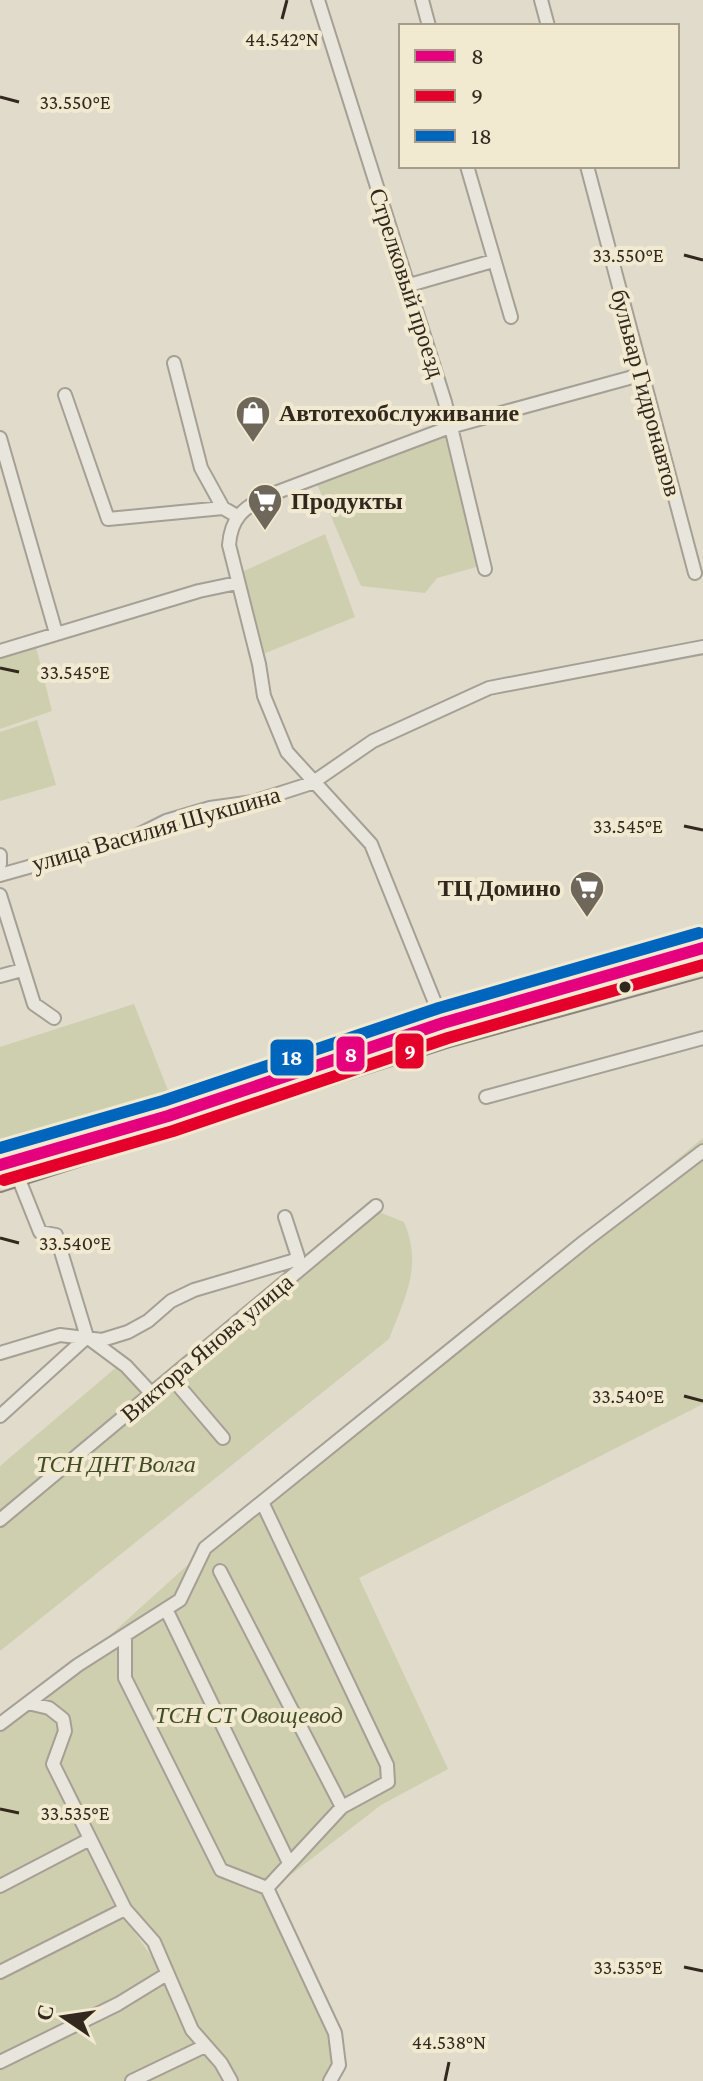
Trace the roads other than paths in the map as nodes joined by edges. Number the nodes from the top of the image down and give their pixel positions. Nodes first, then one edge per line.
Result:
1 (318, 0) edge
2 (422, 0) edge
3 (541, 0) edge
4 (428, 24) edge
5 (547, 24) edge
6 (468, 168) edge
7 (588, 168) edge
8 (493, 261) junction
9 (406, 286) junction
10 (511, 317) dead end
11 (174, 363) dead end
12 (640, 375) junction
13 (65, 395) dead end
14 (450, 427) junction
15 (0, 438) edge
16 (223, 508) junction
17 (237, 516) junction
18 (485, 569) dead end
19 (695, 573) dead end
20 (237, 583) junction
21 (56, 633) junction
22 (703, 647) edge
23 (0, 651) edge
24 (312, 783) junction
25 (0, 855) edge
26 (0, 864) edge
27 (0, 875) edge
28 (0, 895) edge
29 (703, 948) edge
30 (703, 968) edge
31 (22, 970) junction
32 (0, 976) edge
33 (54, 1018) dead end
34 (446, 1031) junction
35 (703, 1038) edge
36 (486, 1097) dead end
37 (703, 1151) edge
38 (0, 1165) edge
39 (18, 1177) junction
40 (0, 1183) edge
41 (376, 1206) dead end
42 (285, 1217) dead end
43 (87, 1337) junction
44 (0, 1353) edge
45 (172, 1378) junction
46 (152, 1394) junction
47 (0, 1416) edge
48 (223, 1438) dead end
49 (262, 1502) junction
50 (0, 1520) edge
51 (220, 1571) dead end
52 (166, 1609) junction
53 (125, 1635) junction
54 (28, 1703) junction
55 (0, 1724) edge
56 (342, 1807) junction
57 (90, 1839) junction
58 (289, 1863) junction
59 (0, 1886) edge
60 (267, 1888) junction
61 (125, 1909) junction
62 (0, 1972) edge
63 (167, 1974) junction
64 (205, 2046) junction
65 (0, 2062) edge
66 (132, 2081) edge
67 (231, 2081) edge
68 (330, 2081) edge

1 - 9 street, Стрелковый проезд
2 - 4 street
3 - 5 street
6 - 8 street
7 - 12 street, бульвар Гидронавтов
8 - 9 street
8 - 10 street
9 - 14 street, Стрелковый проезд
11 - 16 street
12 - 14 street
12 - 19 street, бульвар Гидронавтов
13 - 16 street
14 - 17 street
14 - 18 street, Стрелковый проезд
15 - 21 street
16 - 17 street
17 - 20 street
20 - 21 street
20 - 24 street
21 - 23 street
22 - 24 street, улица Василия Шукшина
24 - 27 street, улица Василия Шукшина
24 - 34 street
25 - 26 street
28 - 31 street
29 - 34 main road
30 - 34 main road
31 - 32 street
31 - 33 street
34 - 38 main road
34 - 39 main road
35 - 36 street
37 - 49 street
39 - 40 main road
39 - 43 street
41 - 45 street, Виктора Янова улица
42 - 43 street
43 - 44 street
43 - 46 street
43 - 47 street
45 - 46 street, Виктора Янова улица
45 - 48 street
46 - 50 street, Виктора Янова улица
49 - 52 street
49 - 56 street
51 - 56 street
52 - 53 street
52 - 58 street
53 - 54 street
53 - 60 street
54 - 55 street
54 - 57 street
56 - 58 street
57 - 59 street
57 - 61 street
58 - 60 street
60 - 68 street
61 - 62 street
61 - 63 street
63 - 64 street
63 - 65 street
64 - 66 street
64 - 67 street

